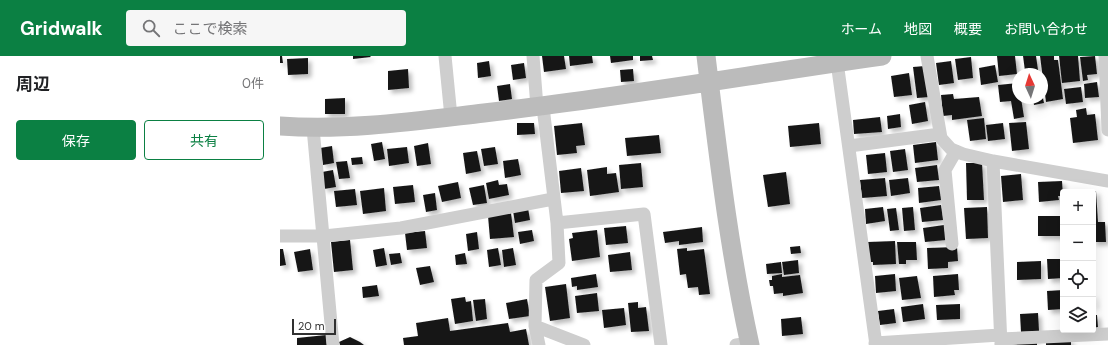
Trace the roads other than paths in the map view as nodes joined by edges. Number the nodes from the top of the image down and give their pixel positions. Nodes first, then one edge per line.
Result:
1 (445, 56) edge
2 (533, 56) edge
3 (706, 56) edge
4 (882, 56) edge
5 (927, 56) edge
6 (1105, 56) edge
7 (837, 62) junction
8 (710, 82) junction
9 (540, 107) junction
10 (451, 117) junction
11 (280, 126) edge
12 (313, 128) junction
13 (1108, 130) edge
14 (940, 134) junction
15 (849, 146) junction
16 (956, 151) junction
17 (993, 161) junction
18 (1108, 181) edge
19 (553, 199) junction
20 (556, 223) junction
21 (280, 236) edge
22 (324, 236) junction
23 (952, 244) dead end
24 (535, 326) junction
25 (1108, 334) edge
26 (1000, 340) edge
27 (745, 344) edge
28 (875, 344) edge
29 (333, 345) edge
30 (539, 345) edge
31 (584, 345) edge
32 (661, 345) edge

1 - 10 street
2 - 9 street
3 - 8 street
4 - 7 street
5 - 14 street
6 - 13 street
7 - 8 street
7 - 15 street
8 - 9 street
8 - 27 street
9 - 10 street
9 - 19 street
10 - 12 street
11 - 12 street
12 - 22 street
14 - 15 street
14 - 16 street
15 - 28 street
16 - 17 street
16 - 23 street
17 - 18 street
17 - 26 street
19 - 20 street
19 - 22 street
20 - 24 street
20 - 32 street
21 - 22 street
22 - 29 street
24 - 30 street
24 - 31 street
25 - 26 street
26 - 28 street

